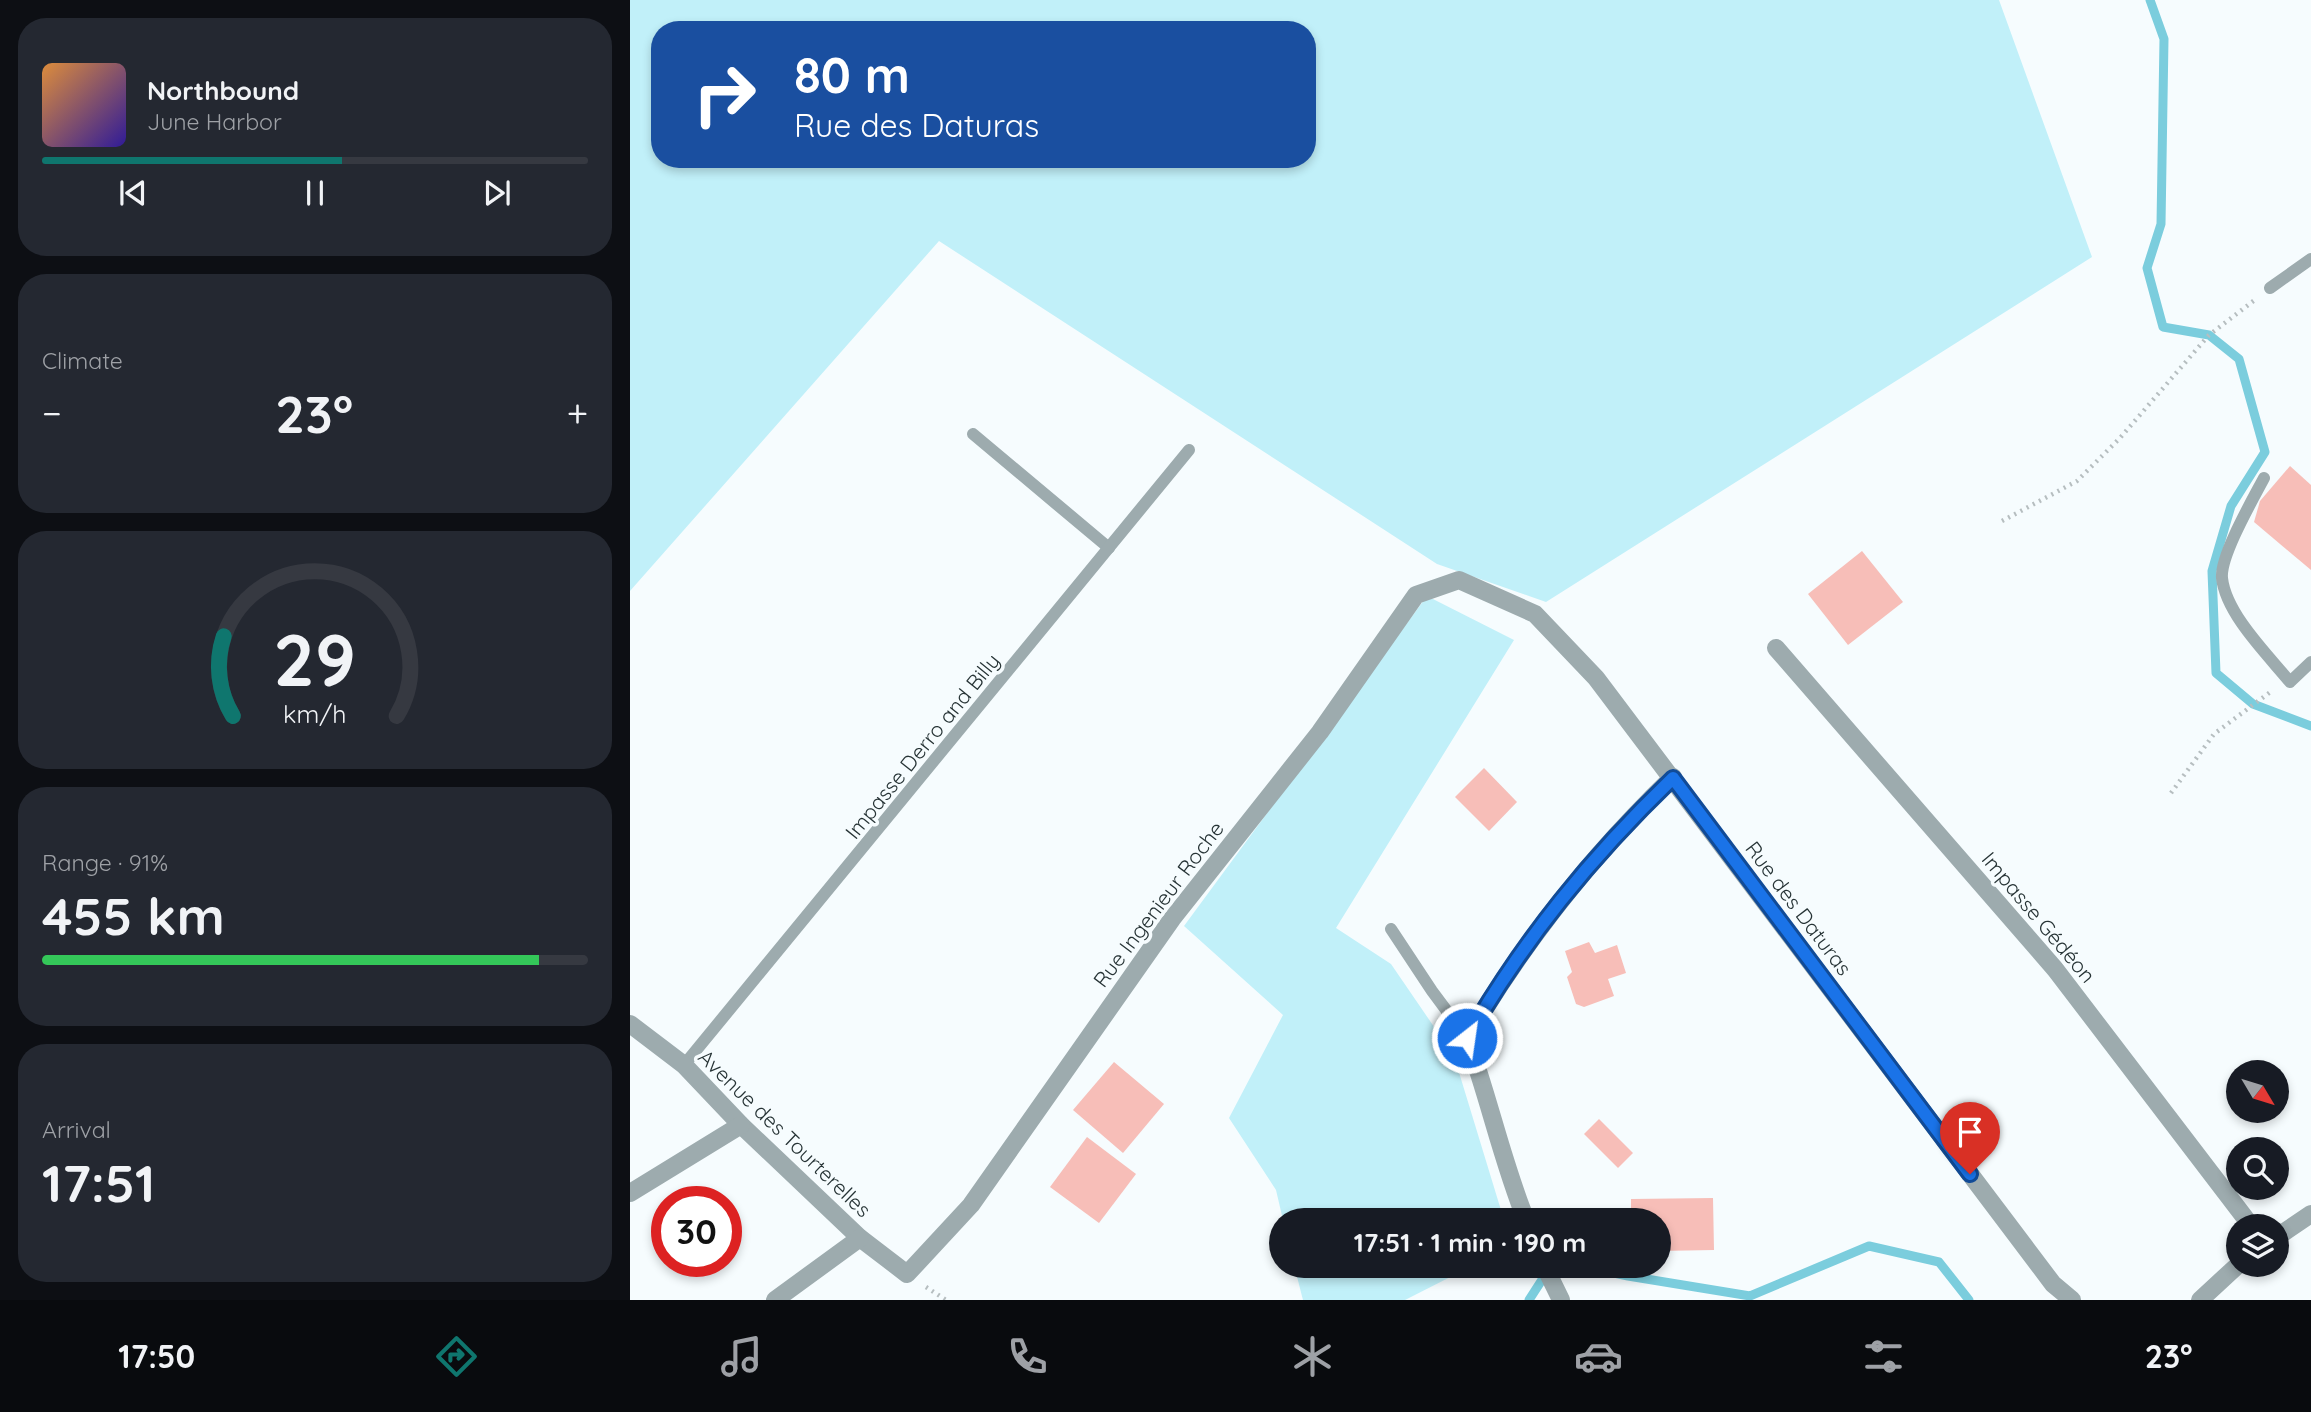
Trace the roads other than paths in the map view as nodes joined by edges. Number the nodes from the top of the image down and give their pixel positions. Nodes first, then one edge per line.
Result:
1 (2311, 259) edge
2 (2270, 288) road end
3 (973, 434) dead end
4 (1189, 450) dead end
5 (2264, 478) dead end
6 (1109, 548) junction
7 (1459, 580) joint
8 (1776, 648) dead end
9 (2311, 662) edge
10 (1673, 778) junction
11 (1391, 929) dead end
12 (630, 1024) edge
13 (1467, 1038) junction
14 (684, 1065) junction
15 (741, 1125) junction
16 (630, 1193) edge
17 (1520, 1208) edge
18 (2242, 1214) edge
19 (2311, 1214) edge
20 (2289, 1229) edge
21 (860, 1238) junction
22 (908, 1274) joint
23 (2226, 1276) edge
24 (1550, 1278) edge
25 (775, 1300) edge
26 (1561, 1300) edge
27 (2072, 1300) edge
28 (2200, 1300) edge

1 - 2 lane
3 - 6 lane
4 - 6 lane, Impasse Derro and Billy
5 - 9 lane
6 - 14 lane, Impasse Derro and Billy
7 - 10 street, Rue des Daturas
7 - 22 street, Rue Ingenieur Roche
8 - 18 street, Impasse Gédéon
10 - 13 street
10 - 27 street, Rue des Daturas
11 - 13 lane
12 - 14 street, Avenue des Tourterelles
13 - 17 street
14 - 15 street, Avenue des Tourterelles
15 - 16 street
15 - 21 street, Avenue des Tourterelles
19 - 20 street
21 - 22 street, Avenue des Tourterelles
21 - 25 street
23 - 28 street
24 - 26 street

